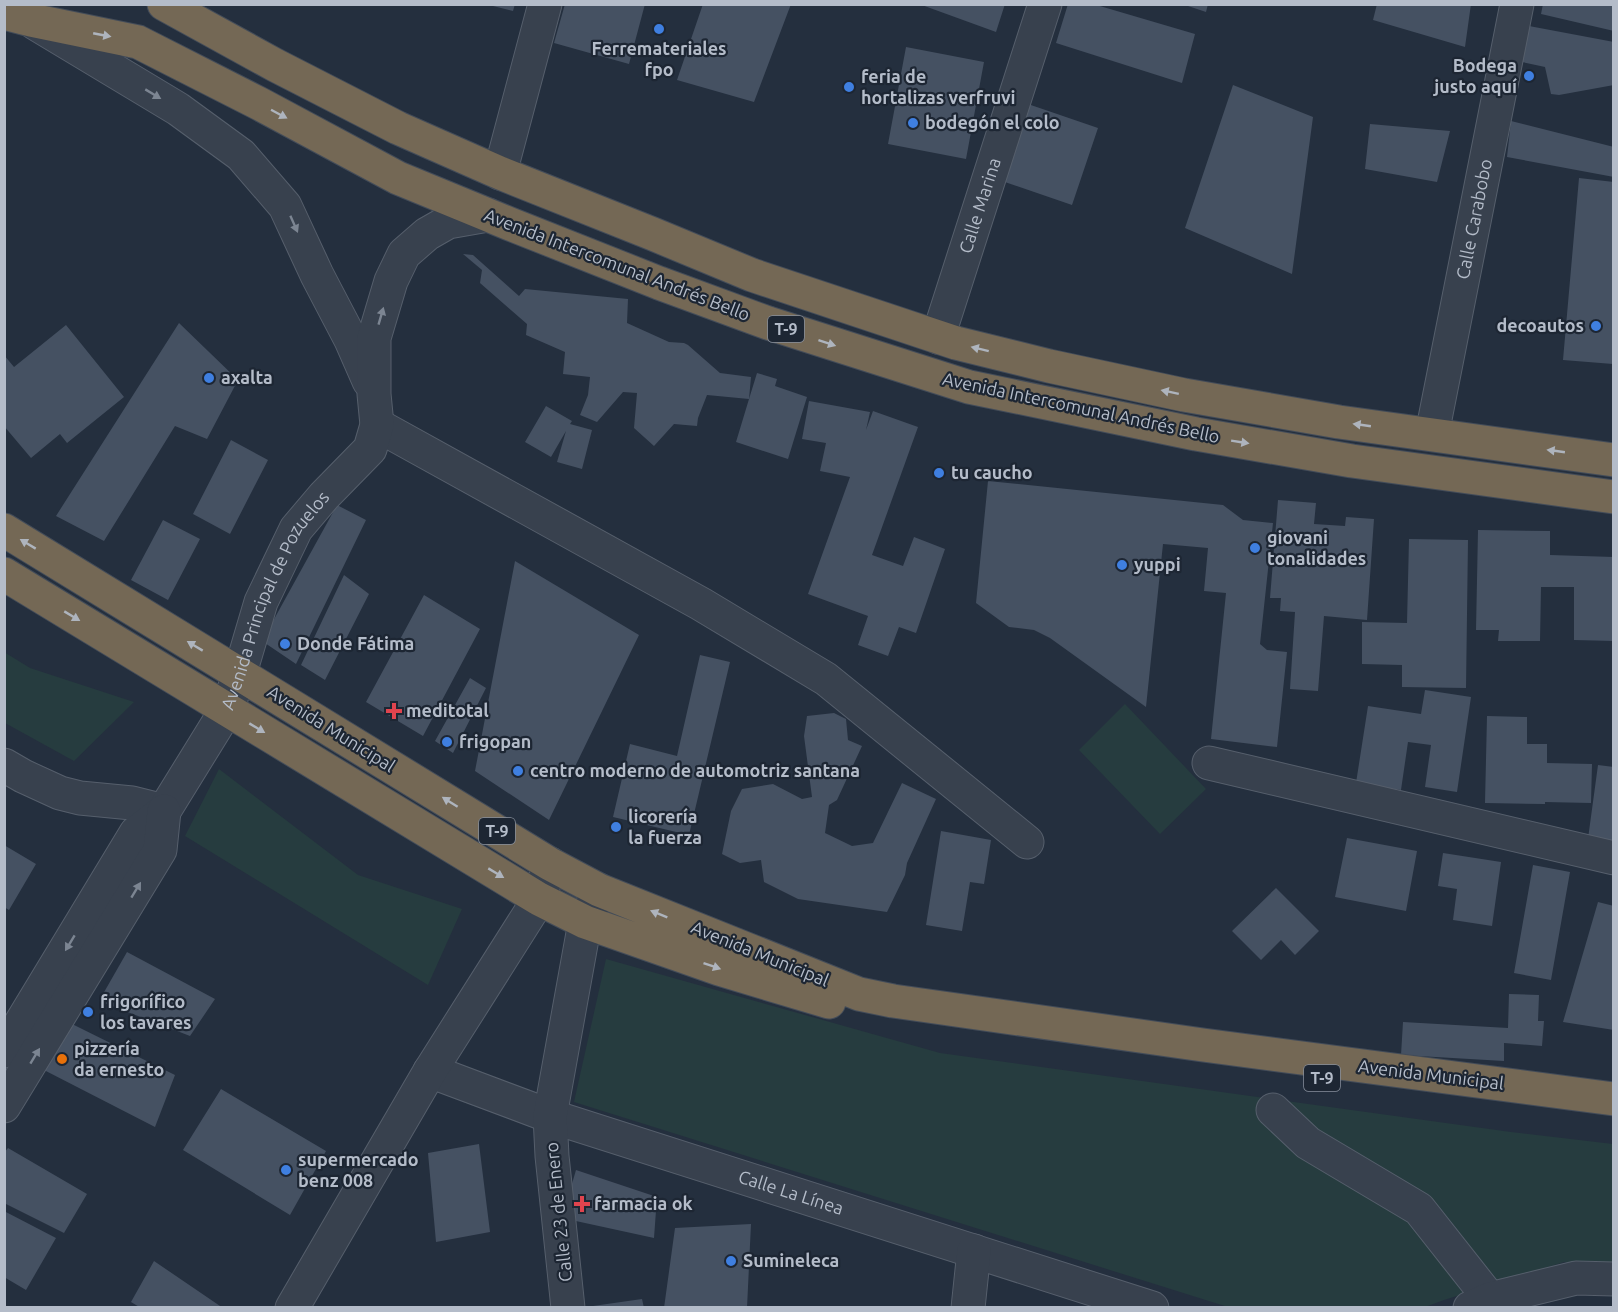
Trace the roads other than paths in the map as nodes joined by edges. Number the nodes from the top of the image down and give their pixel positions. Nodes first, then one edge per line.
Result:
1 (544, 4) edge
2 (1045, 4) edge
3 (1516, 4) edge
4 (181, 9) edge
5 (18, 16) edge
6 (500, 173) junction
7 (488, 215) junction
8 (938, 337) junction
9 (376, 409) junction
10 (1432, 434) junction
11 (1614, 460) edge
12 (1614, 497) edge
13 (4, 530) edge
14 (4, 574) edge
15 (240, 673) junction
16 (226, 709) junction
17 (1209, 763) dead end
18 (4, 765) edge
19 (164, 811) junction
20 (1027, 842) dead end
21 (1614, 858) edge
22 (550, 864) junction
23 (599, 890) junction
24 (539, 899) junction
25 (585, 922) junction
26 (1035, 1032) junction
27 (4, 1051) edge
28 (430, 1071) junction
29 (4, 1106) edge
30 (1611, 1108) edge
31 (1273, 1110) dead end
32 (550, 1116) junction
33 (974, 1251) junction
34 (1614, 1279) edge
35 (1480, 1303) edge
36 (292, 1308) edge
37 (568, 1308) edge
38 (968, 1308) edge
39 (1152, 1308) edge

1 - 6 street
2 - 8 street, Calle Marina
3 - 10 street, Calle Carabobo
4 - 6 highway, Avenida Intercomunal Andrés Bello / T-9
5 -> 7 highway, Avenida Intercomunal Andrés Bello / T-9
5 -> 9 street
6 - 8 highway, Avenida Intercomunal Andrés Bello / T-9
9 -> 7 street
7 -> 12 highway, Avenida Intercomunal Andrés Bello / T-9
10 -> 8 highway, Avenida Intercomunal Andrés Bello / T-9
9 - 15 street, Avenida Principal de Pozuelos
9 - 20 street
11 -> 10 highway, Avenida Intercomunal Andrés Bello / T-9
15 -> 13 highway, Avenida Municipal / T-9
14 -> 16 highway, Avenida Municipal / T-9
15 - 16 street, Avenida Principal de Pozuelos
22 -> 15 highway, Avenida Municipal / T-9
16 - 19 street, Avenida Principal de Pozuelos
16 -> 24 highway, Avenida Municipal / T-9
17 - 21 street
18 - 19 street
19 -> 27 street, Avenida Principal de Pozuelos
29 -> 19 street, Avenida Principal de Pozuelos
22 - 23 highway, Avenida Municipal / T-9
22 - 24 street
23 - 25 street, Calle 23 de Enero
26 -> 23 highway, Avenida Municipal / T-9
24 - 25 highway, Avenida Municipal / T-9
24 - 28 street
25 -> 26 highway, Avenida Municipal / T-9
25 - 32 street, Calle 23 de Enero
26 - 30 highway, Avenida Municipal / T-9
28 - 32 street, Calle La Línea
28 - 36 street
31 - 35 street
32 - 33 street, Calle La Línea
32 - 37 street, Calle 23 de Enero
33 - 38 street
33 - 39 street, Calle La Línea
34 - 35 street

